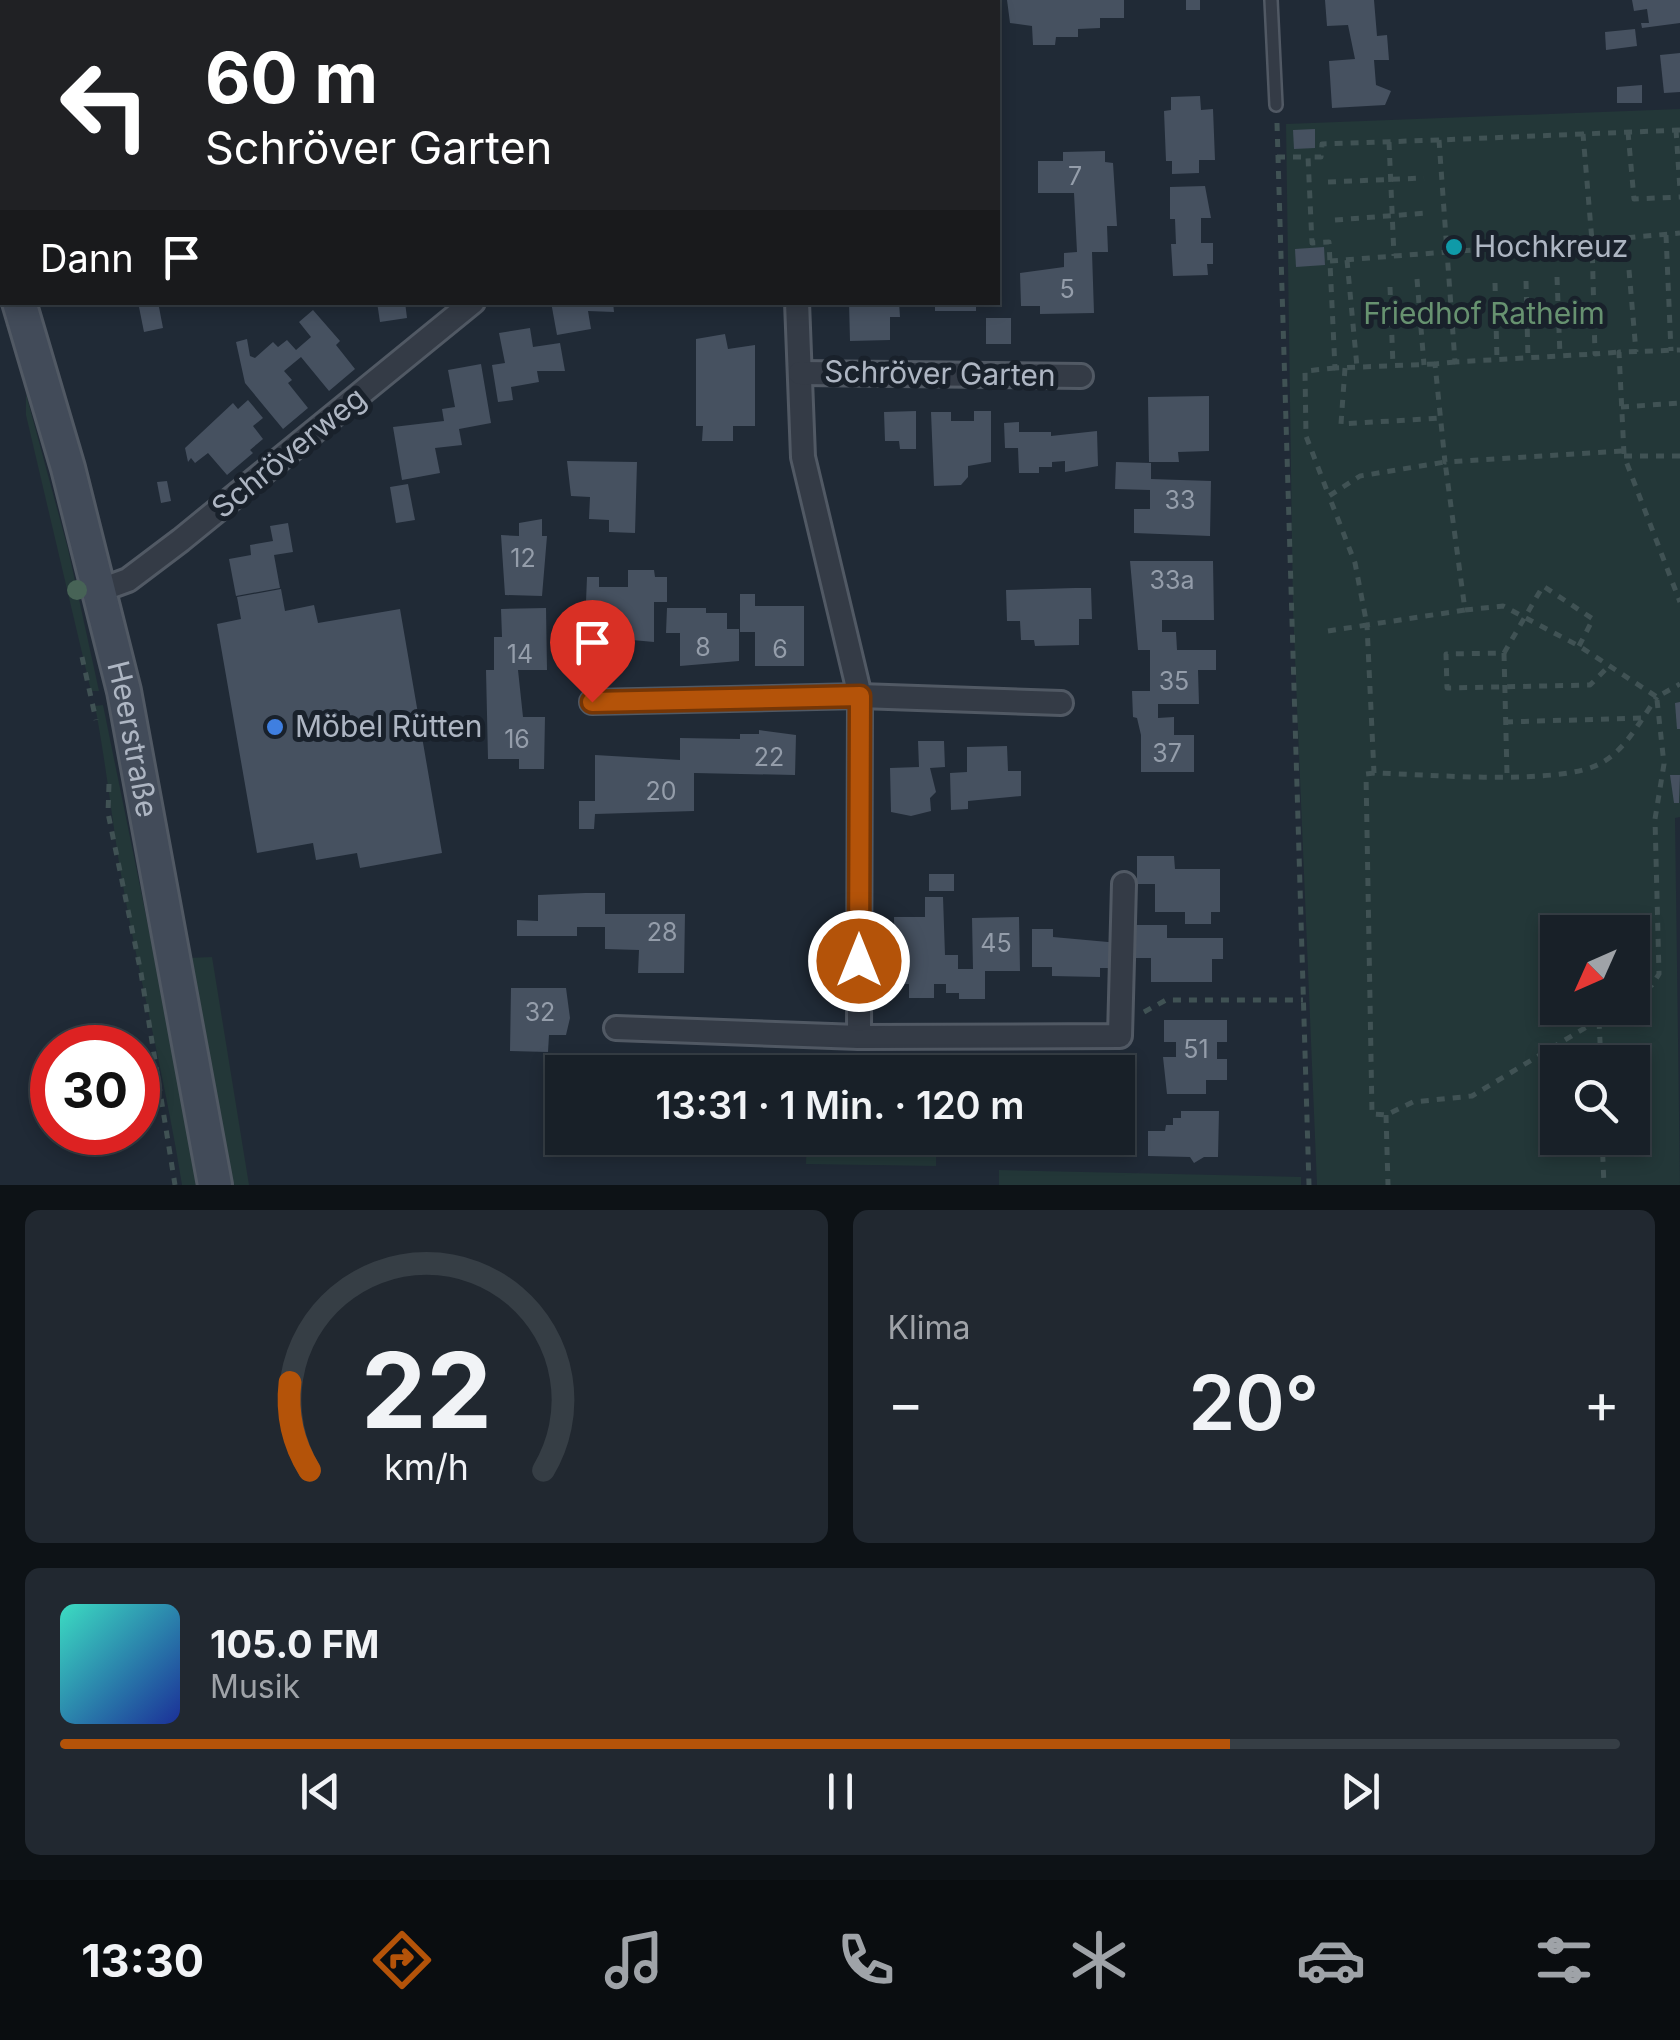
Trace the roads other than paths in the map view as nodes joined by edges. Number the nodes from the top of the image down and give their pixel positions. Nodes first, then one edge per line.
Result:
1 (1271, 0) edge
2 (1276, 104) road end
3 (20, 305) edge
4 (469, 305) edge
5 (796, 305) edge
6 (800, 373) junction
7 (1081, 376) dead end
8 (98, 591) junction
9 (860, 696) junction
10 (592, 702) dead end
11 (1060, 703) dead end
12 (1124, 884) dead end
13 (616, 1028) dead end
14 (859, 1037) junction
15 (215, 1185) edge

1 - 2 lane
3 - 8 main road, Heerstraße
4 - 8 street, Schröverweg
5 - 6 street, Schröver Garten
6 - 7 street, Schröver Garten
6 - 9 street, Schröver Garten
8 - 15 main road, Heerstraße
9 - 10 street
9 - 11 street
9 - 14 street, Schröver Garten
12 - 14 street
13 - 14 street

